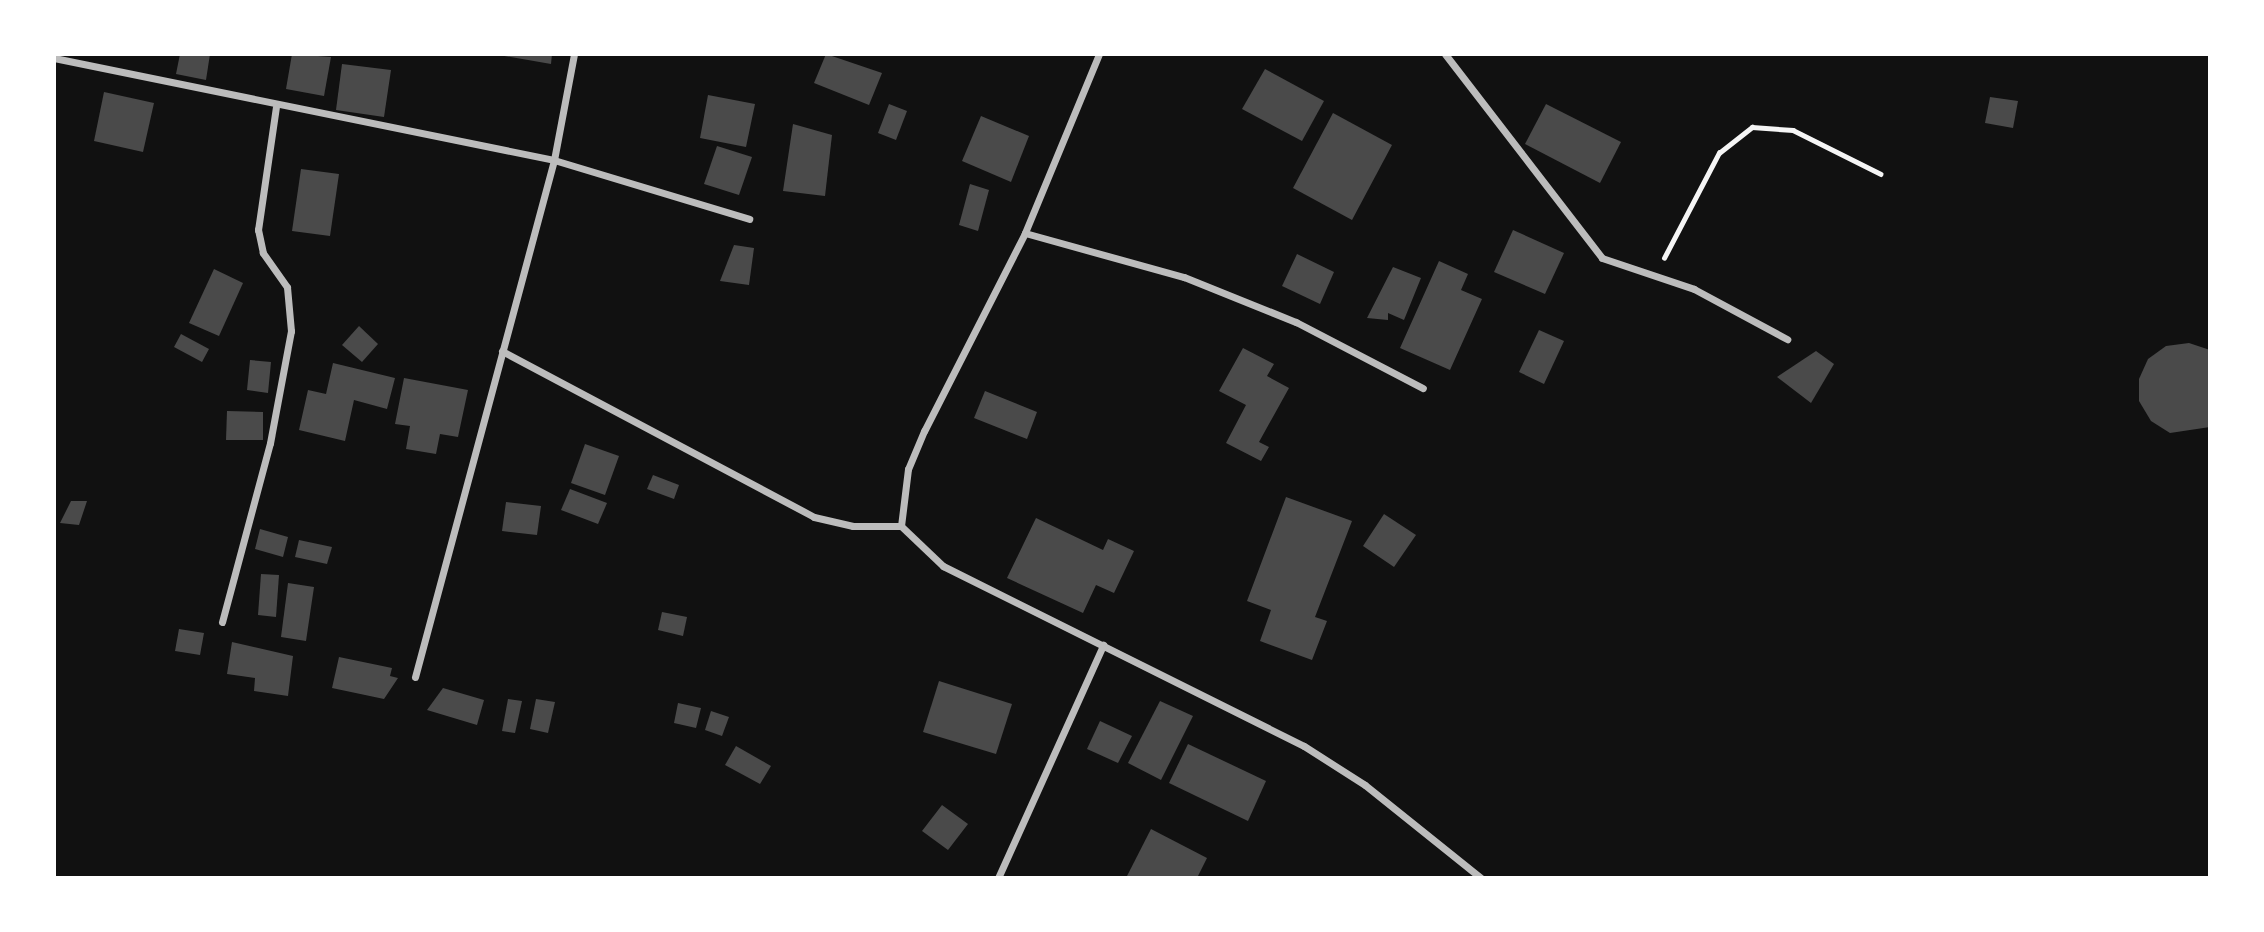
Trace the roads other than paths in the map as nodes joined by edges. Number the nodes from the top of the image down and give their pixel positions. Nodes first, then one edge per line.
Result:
1 (575, 54) edge
2 (1099, 54) edge
3 (1446, 54) edge
4 (54, 58) edge
5 (276, 107) junction
6 (554, 160) junction
7 (749, 219) dead end
8 (1025, 233) junction
9 (1787, 339) dead end
10 (502, 351) junction
11 (1423, 388) dead end
12 (901, 526) junction
13 (222, 622) dead end
14 (1103, 645) junction
15 (415, 677) dead end
16 (998, 878) edge
17 (1481, 878) edge

1 - 6 street
2 - 8 street
3 - 9 street
4 - 5 street
5 - 6 street
5 - 13 street
6 - 7 street
6 - 10 street
8 - 11 street
8 - 12 street
10 - 12 street
10 - 15 street
12 - 14 street
14 - 16 street
14 - 17 street

